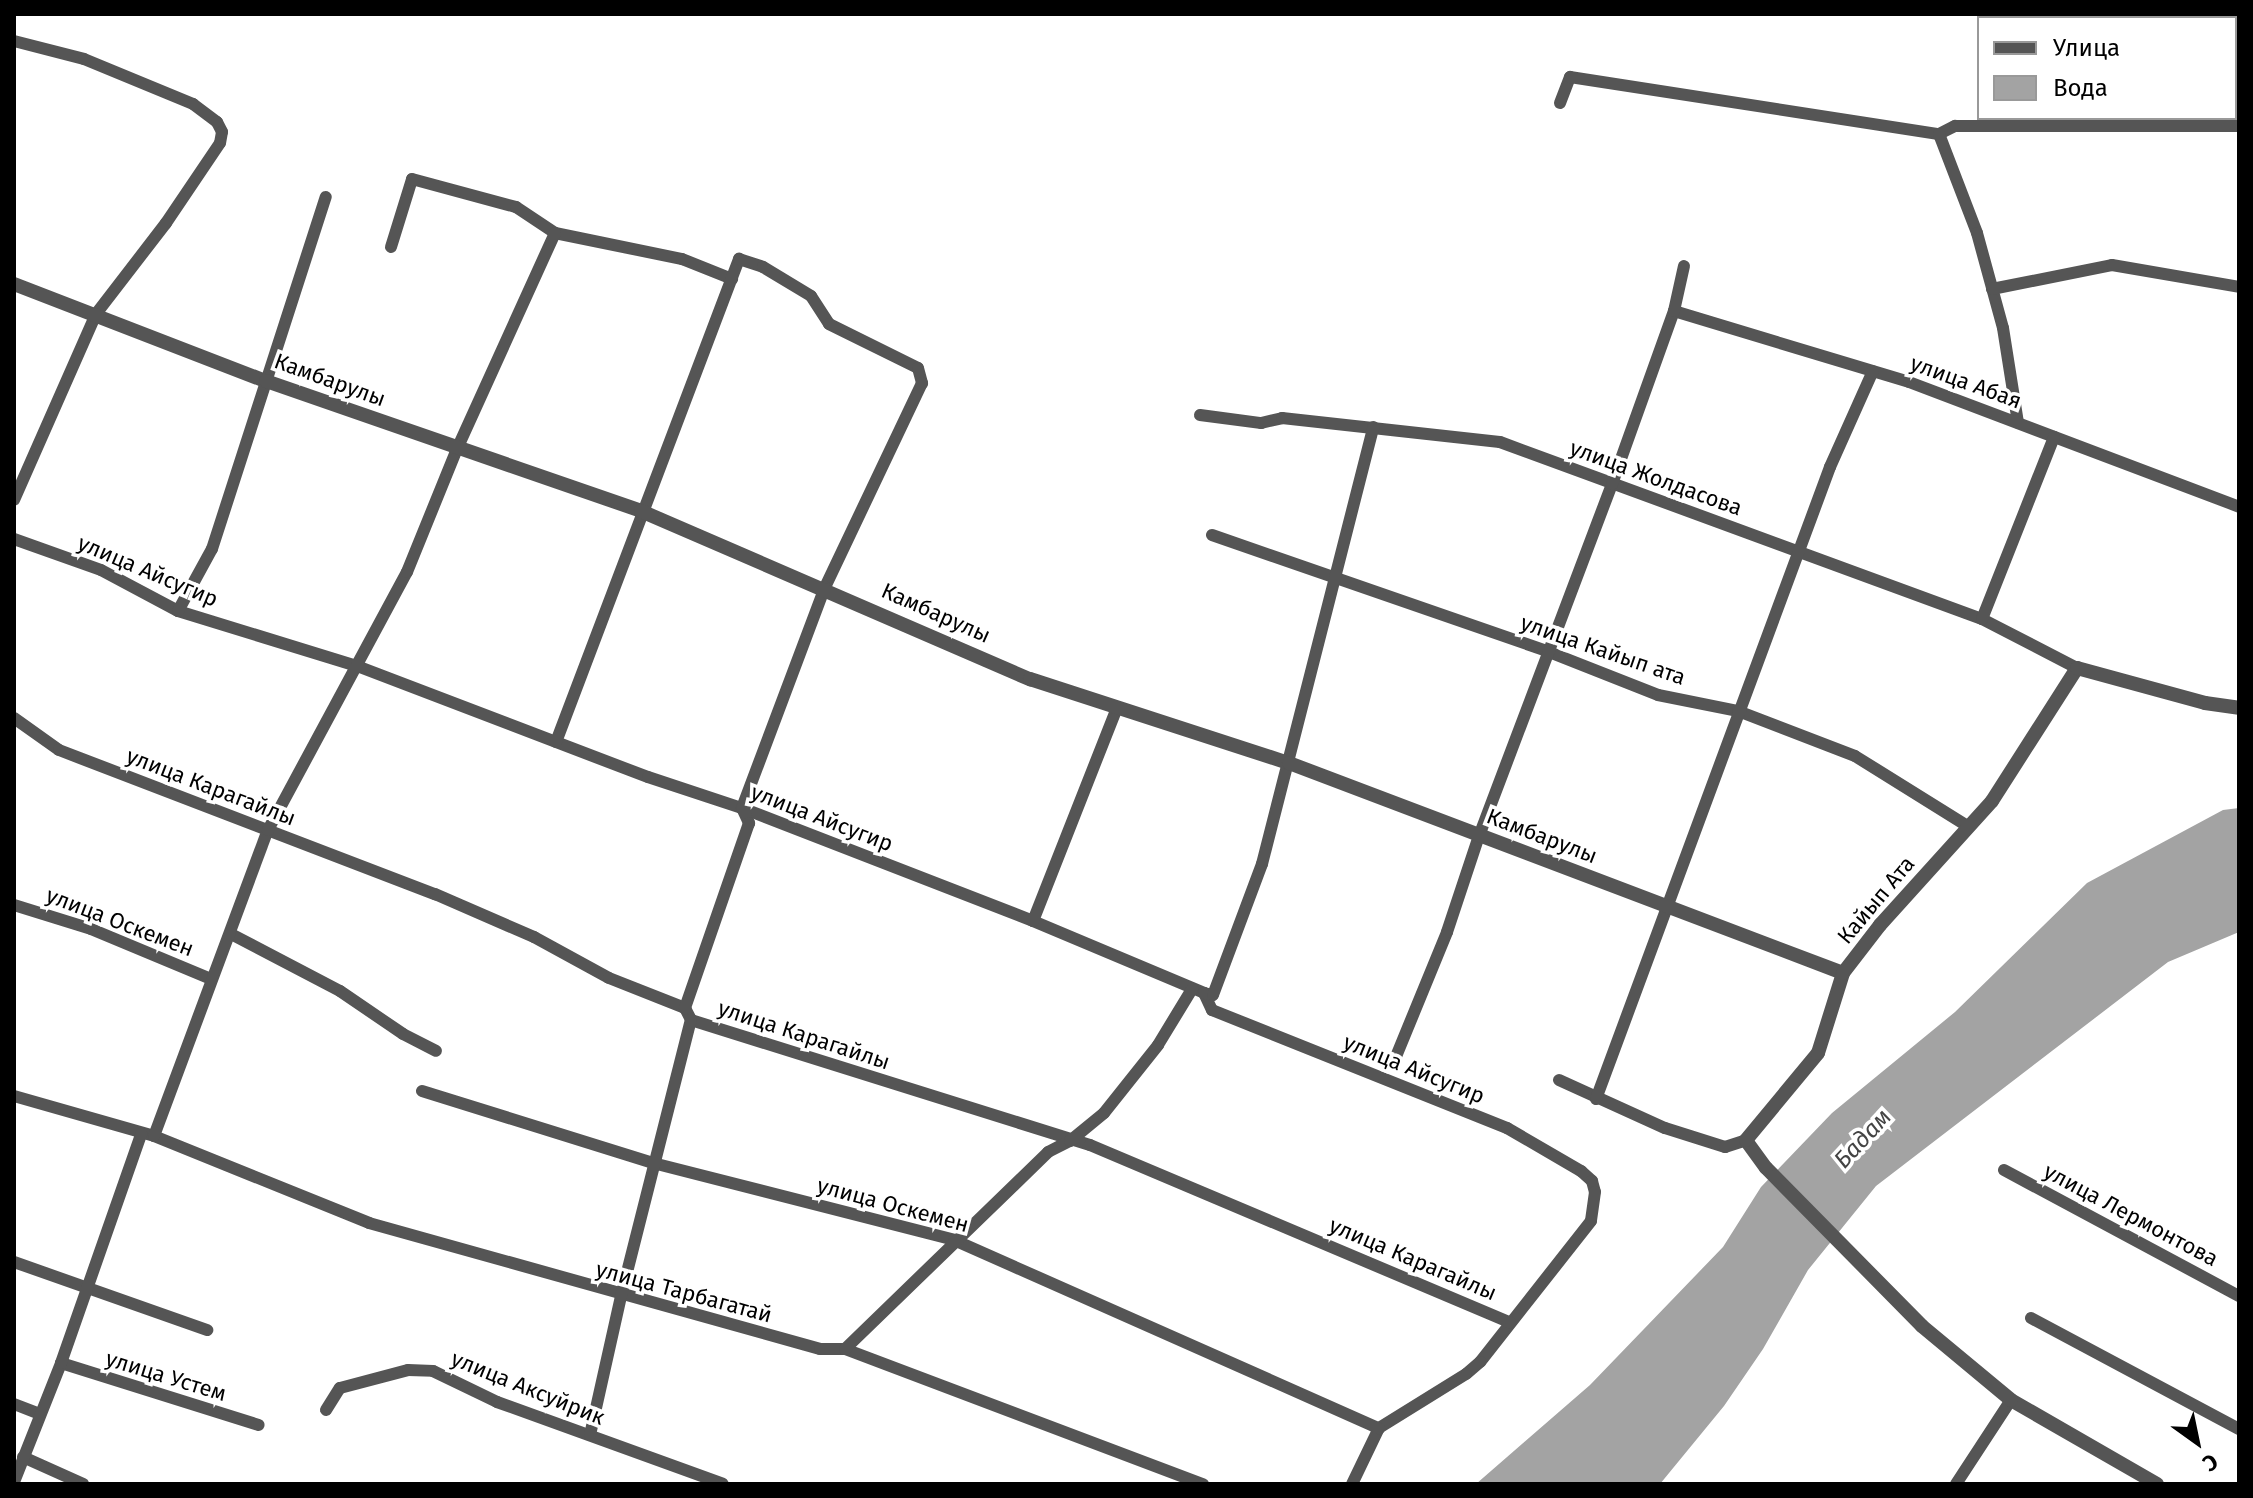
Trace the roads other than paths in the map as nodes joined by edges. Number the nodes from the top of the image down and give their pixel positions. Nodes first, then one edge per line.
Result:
1 (14, 41) edge
2 (1560, 103) dead end
3 (2239, 126) edge
4 (1939, 134) junction
5 (326, 197) dead end
6 (555, 233) junction
7 (391, 247) dead end
8 (1684, 266) dead end
9 (732, 279) junction
10 (14, 284) edge
11 (2239, 287) edge
12 (1992, 289) junction
13 (1674, 311) junction
14 (96, 314) junction
15 (1873, 371) junction
16 (266, 381) junction
17 (1200, 415) dead end
18 (2018, 423) junction
19 (1373, 427) junction
20 (2054, 437) junction
21 (457, 449) junction
22 (1612, 484) junction
23 (14, 500) edge
24 (2239, 507) edge
25 (641, 511) junction
26 (1212, 535) dead end
27 (14, 539) edge
28 (1799, 551) junction
29 (1335, 577) junction
30 (825, 587) junction
31 (178, 611) junction
32 (1982, 619) junction
33 (1549, 652) junction
34 (357, 666) junction
35 (2077, 668) junction
36 (1117, 708) junction
37 (2239, 708) edge
38 (1738, 711) junction
39 (14, 718) edge
40 (556, 742) junction
41 (1289, 763) junction
42 (742, 808) junction
43 (1969, 827) junction
44 (268, 830) junction
45 (1479, 836) junction
46 (14, 905) edge
47 (1666, 907) junction
48 (1033, 921) junction
49 (231, 934) junction
50 (1843, 973) junction
51 (211, 979) junction
52 (1198, 991) junction
53 (688, 1014) junction
54 (436, 1051) dead end
55 (1395, 1059) dead end
56 (1559, 1080) dead end
57 (422, 1091) dead end
58 (14, 1096) edge
59 (1596, 1099) junction
60 (147, 1135) junction
61 (1746, 1140) junction
62 (1070, 1141) junction
63 (653, 1163) junction
64 (2004, 1170) dead end
65 (954, 1240) junction
66 (14, 1262) edge
67 (85, 1288) junction
68 (621, 1296) junction
69 (2239, 1296) edge
70 (2031, 1318) dead end
71 (1510, 1322) junction
72 (207, 1330) dead end
73 (845, 1349) junction
74 (61, 1363) junction
75 (2011, 1400) junction
76 (14, 1404) edge
77 (326, 1410) dead end
78 (40, 1414) junction
79 (259, 1425) dead end
80 (1379, 1428) junction
81 (2239, 1429) edge
82 (590, 1435) junction
83 (23, 1457) junction
84 (14, 1482) edge
85 (83, 1484) edge
86 (723, 1484) edge
87 (1203, 1484) edge
88 (1352, 1484) edge
89 (1956, 1484) edge
90 (2157, 1484) edge

1 - 14 street
2 - 4 street
3 - 4 street
4 - 12 street
5 - 16 street
6 - 7 street
6 - 9 street
6 - 21 street
8 - 13 street
9 - 25 street
9 - 30 street
10 - 14 street, Камбарулы
11 - 12 street
12 - 18 street
13 - 15 street, улица Абая
13 - 22 street
14 - 16 street, Камбарулы
14 - 23 street
15 - 18 street, улица Абая
15 - 28 street
16 - 21 street, Камбарулы
16 - 31 street
17 - 19 street, улица Жолдасова
18 - 20 street, улица Абая
19 - 22 street, улица Жолдасова
19 - 29 street
20 - 24 street, улица Абая
20 - 32 street
21 - 25 street, Камбарулы
21 - 34 street
22 - 28 street, улица Жолдасова
22 - 33 street
25 - 30 street, Камбарулы
25 - 40 street
26 - 29 street, улица Кайып ата
27 - 31 street, улица Айсугир
28 - 32 street, улица Жолдасова
28 - 38 street
29 - 33 street, улица Кайып ата
29 - 41 street
30 - 36 street, Камбарулы
30 - 42 street
31 - 34 street, улица Айсугир
32 - 35 street, улица Жолдасова
33 - 38 street, улица Кайып ата
33 - 45 street
34 - 40 street, улица Айсугир
34 - 44 street
35 - 37 street
35 - 43 street, Кайып Ата
36 - 41 street, Камбарулы
36 - 48 street
38 - 43 street, улица Кайып ата
38 - 47 street
39 - 44 street, улица Карагайлы
40 - 42 street, улица Айсугир
41 - 45 street, Камбарулы
41 - 52 street
42 - 48 street, улица Айсугир
42 - 53 street
43 - 50 street, Кайып Ата
44 - 49 street
44 - 53 street, улица Карагайлы
45 - 47 street, Камбарулы
45 - 55 street
46 - 51 street, улица Оскемен
47 - 50 street, Камбарулы
47 - 59 street
48 - 52 street, улица Айсугир
49 - 51 street
49 - 54 street
50 - 61 street, Кайып Ата
51 - 60 street
52 - 62 street
52 - 71 street, улица Айсугир
53 - 62 street, улица Карагайлы
53 - 63 street
56 - 59 street
57 - 63 street, улица Оскемен
58 - 60 street, улица Тарбагатай
59 - 61 street
60 - 67 street
60 - 68 street, улица Тарбагатай
61 - 75 street
62 - 65 street
62 - 71 street, улица Карагайлы
63 - 65 street, улица Оскемен
63 - 68 street
64 - 69 street, улица Лермонтова
65 - 73 street
65 - 80 street, улица Оскемен
66 - 67 street
67 - 72 street
67 - 74 street
68 - 73 street, улица Тарбагатай
68 - 82 street
70 - 81 street
71 - 80 street
73 - 87 street, улица Тарбагатай
74 - 78 street
74 - 79 street, улица Устем
75 - 89 street
75 - 90 street
76 - 78 street
77 - 82 street, улица Аксуйрик
78 - 83 street
80 - 88 street
82 - 86 street, улица Аксуйрик
83 - 84 street
83 - 85 street

